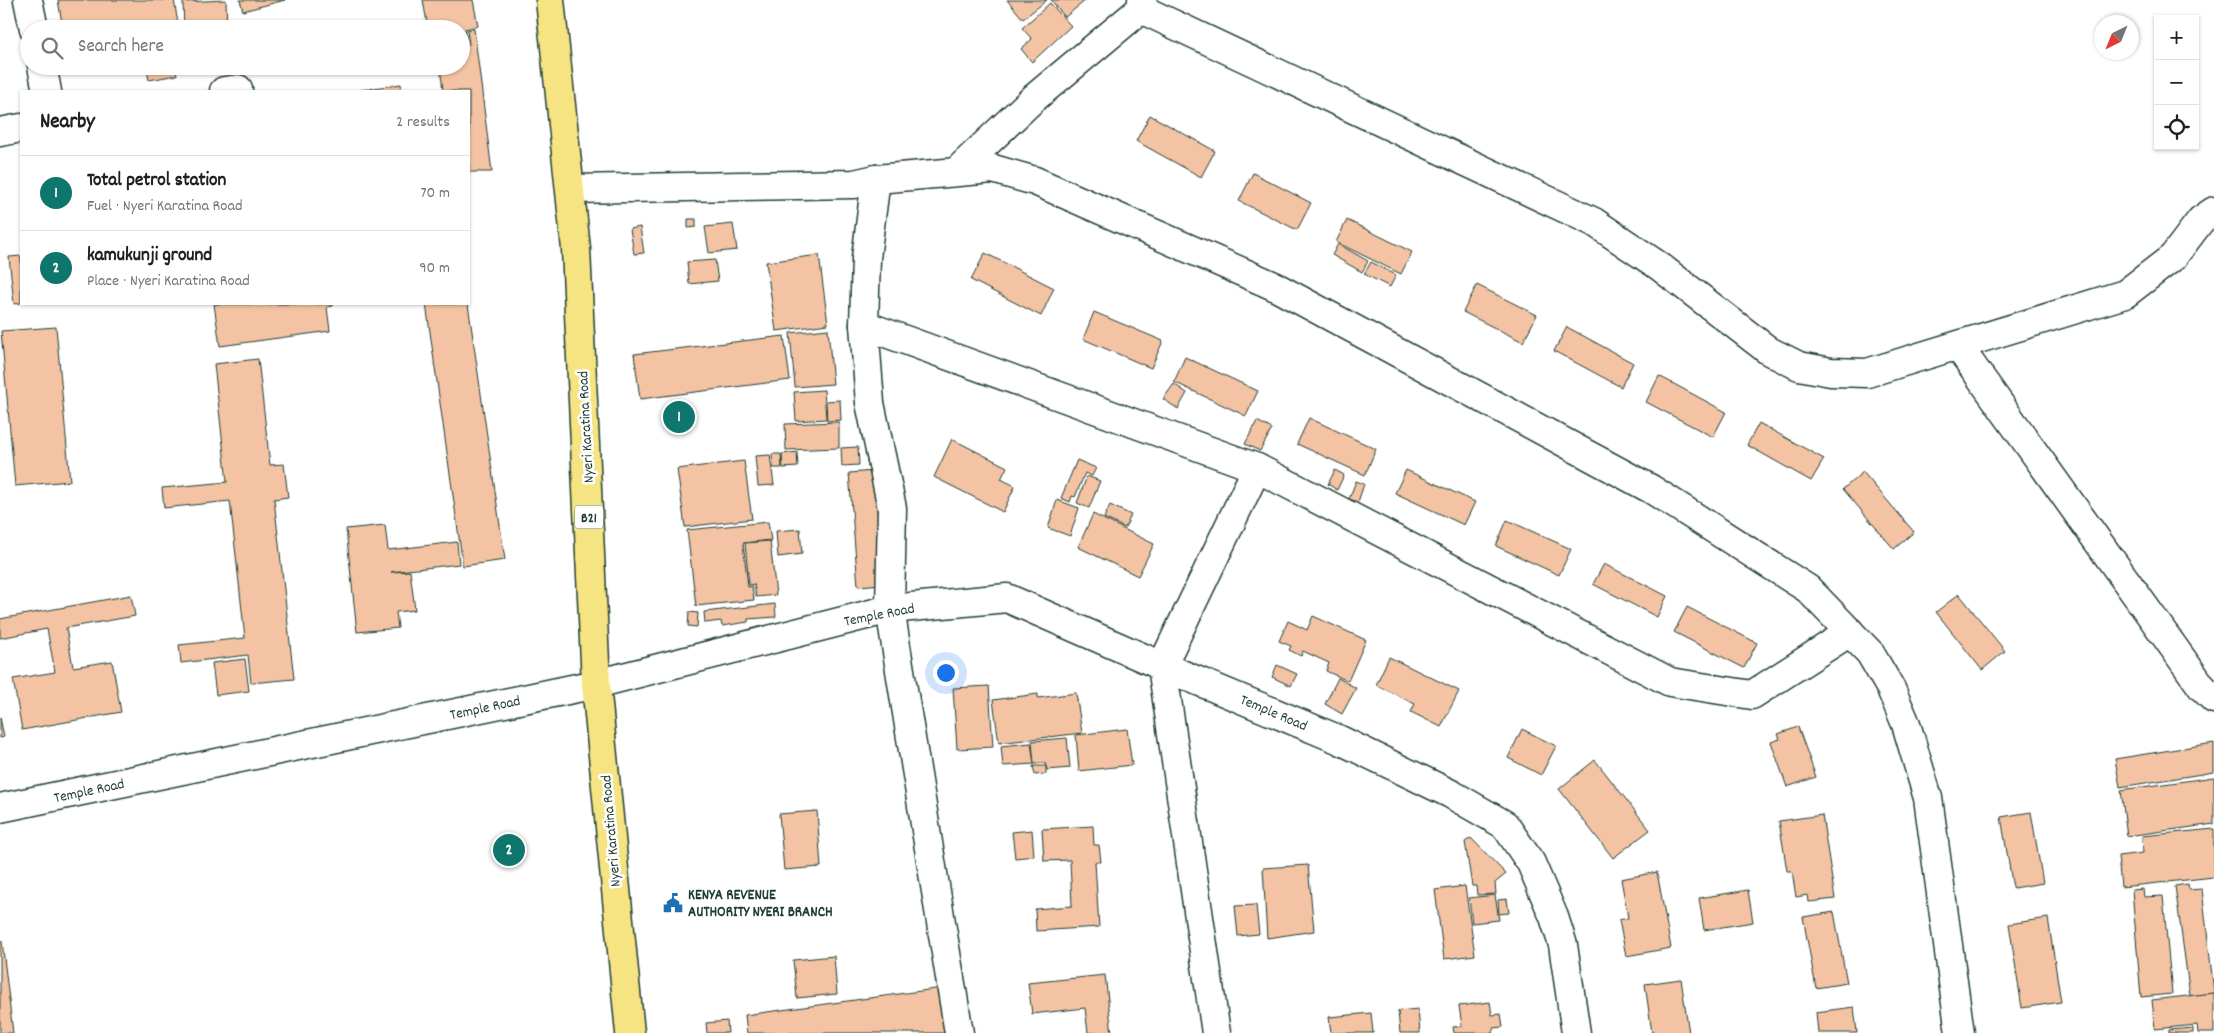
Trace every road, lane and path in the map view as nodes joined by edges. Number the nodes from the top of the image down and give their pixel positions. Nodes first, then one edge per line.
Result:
1 (28, 0) edge
2 (550, 0) edge
3 (1142, 5) edge
4 (32, 20) edge
5 (44, 75) edge
6 (47, 90) edge
7 (20, 128) edge
8 (0, 132) edge
9 (957, 171) junction
10 (876, 179) junction
11 (571, 189) junction
12 (2214, 211) edge
13 (864, 324) junction
14 (1958, 346) junction
15 (1256, 468) junction
16 (890, 609) junction
17 (1850, 632) junction
18 (1162, 666) junction
19 (596, 684) junction
20 (2214, 699) edge
21 (0, 808) edge
22 (630, 1033) edge
23 (959, 1033) edge
24 (1216, 1033) edge
25 (1576, 1033) edge
26 (1960, 1033) edge

1 - 4 street
2 - 11 highway, Nyeri Karatina Road / B21
3 - 9 street
3 - 14 street
5 - 6 street
7 - 8 street
9 - 10 street
9 - 17 street
10 - 11 street
10 - 13 street
11 - 19 highway, Nyeri Karatina Road / B21
12 - 14 street
13 - 15 street
13 - 16 street
14 - 20 street
15 - 17 street
15 - 18 street
16 - 18 street, Temple Road
16 - 19 street, Temple Road
16 - 23 street
17 - 26 street
18 - 24 street
18 - 25 street, Temple Road
19 - 21 street, Temple Road
19 - 22 highway, Nyeri Karatina Road / B21

